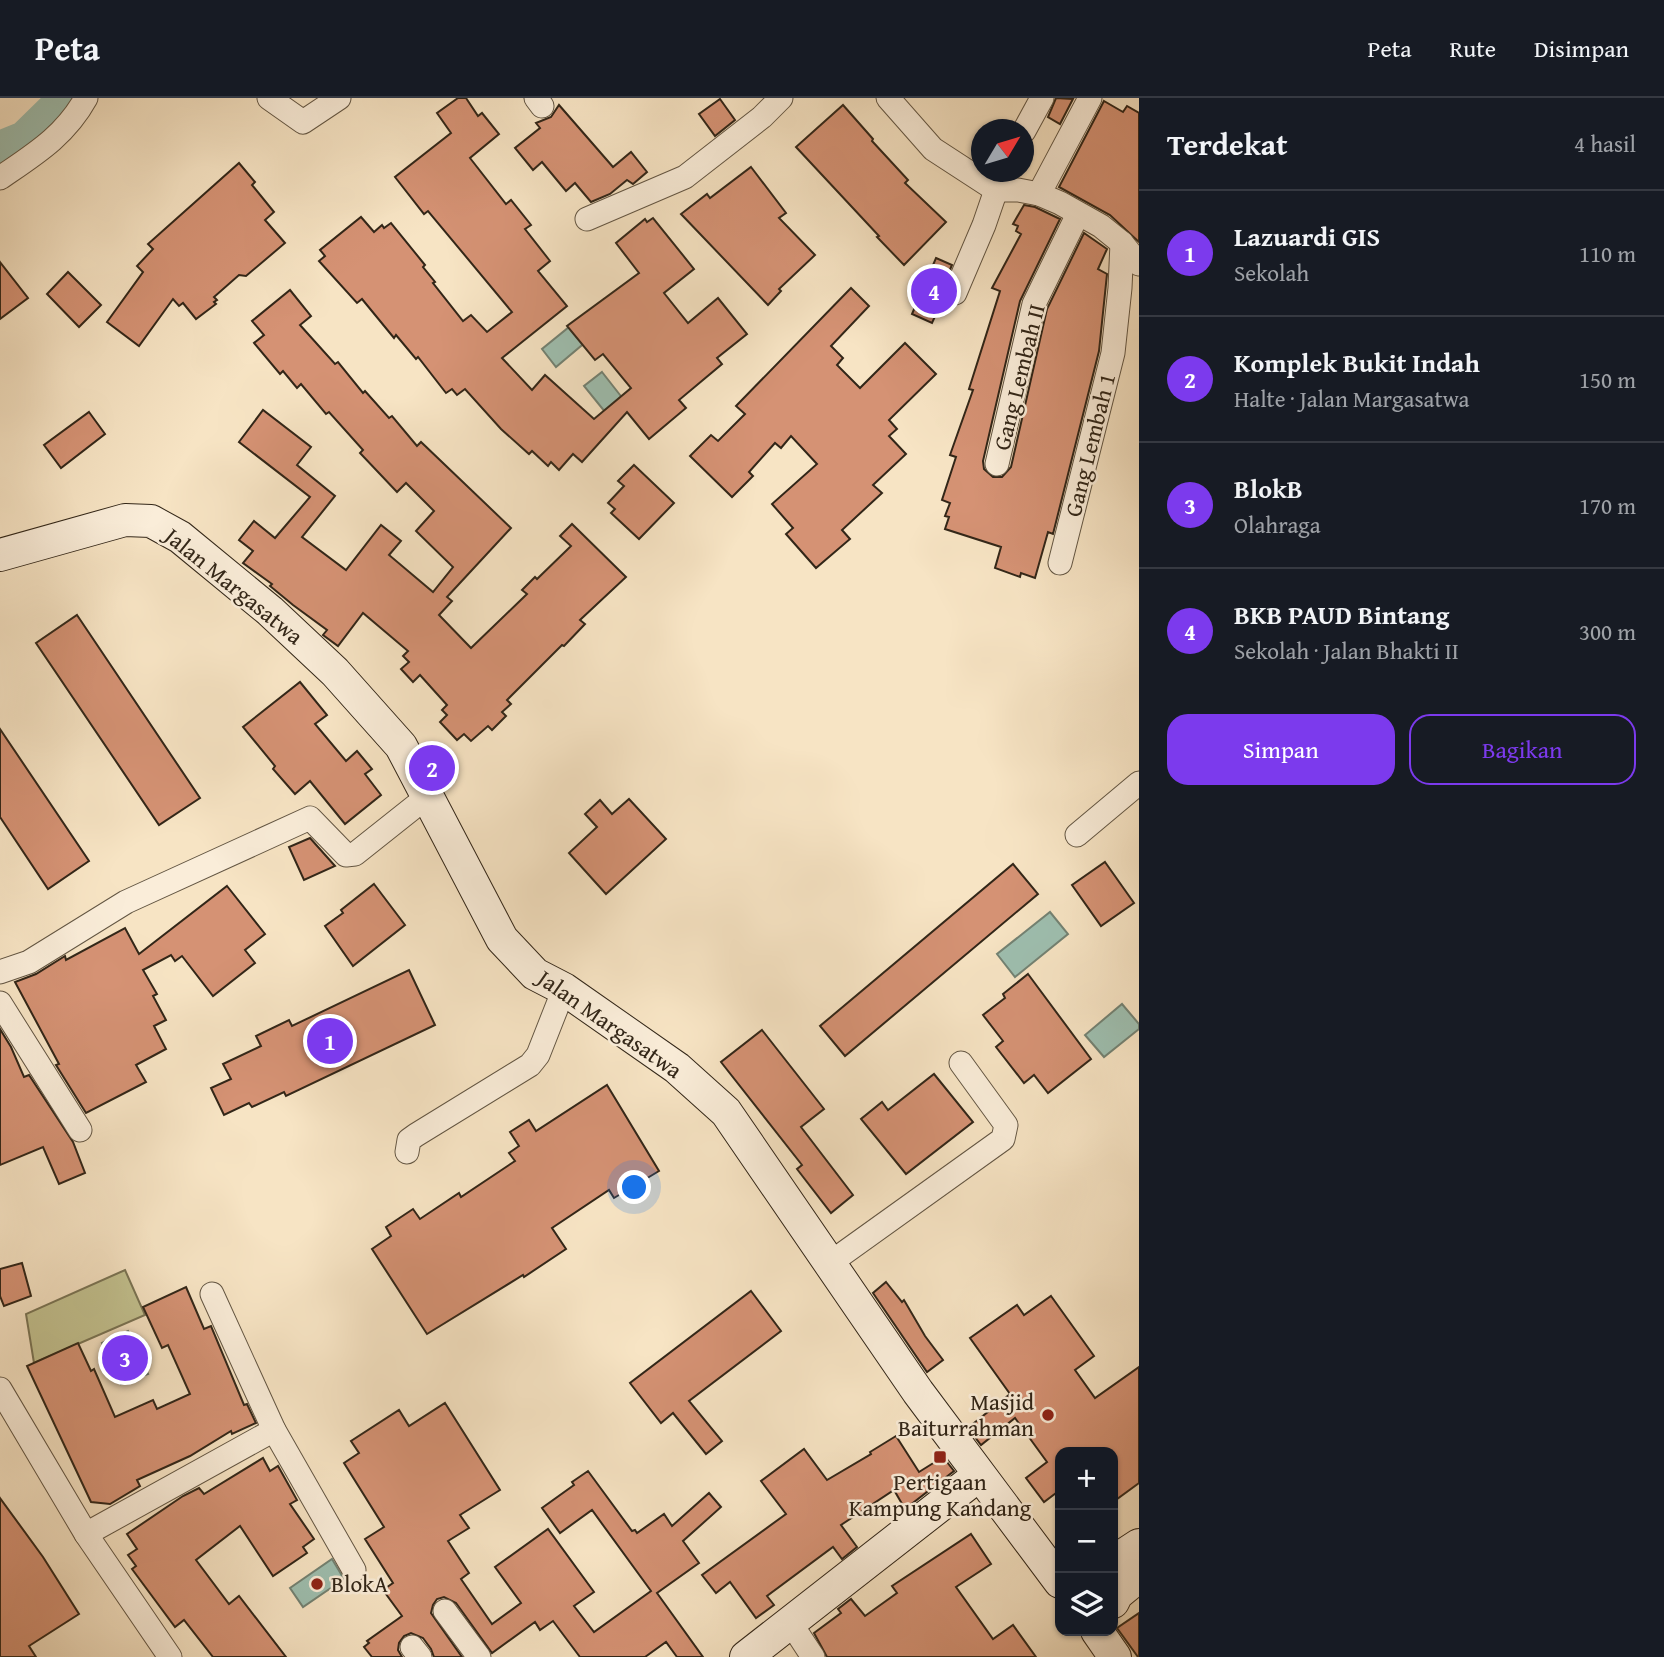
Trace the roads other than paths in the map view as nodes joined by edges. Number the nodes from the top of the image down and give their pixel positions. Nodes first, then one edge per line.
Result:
1 (86, 98) edge
2 (268, 98) edge
3 (339, 98) edge
4 (781, 98) edge
5 (888, 98) edge
6 (1042, 98) edge
7 (1090, 98) edge
8 (1031, 119) edge
9 (971, 170) edge
10 (0, 178) edge
11 (994, 182) edge
12 (1039, 194) junction
13 (1078, 214) junction
14 (587, 219) dead end
15 (1132, 249) edge
16 (955, 293) dead end
17 (997, 464) dead end
18 (0, 555) edge
19 (1060, 563) dead end
20 (1139, 783) edge
21 (428, 796) junction
22 (1077, 835) dead end
23 (0, 972) edge
24 (564, 989) junction
25 (0, 1003) edge
26 (961, 1063) dead end
27 (80, 1130) dead end
28 (407, 1152) dead end
29 (830, 1263) junction
30 (212, 1294) dead end
31 (0, 1389) edge
32 (274, 1430) junction
33 (979, 1475) junction
34 (86, 1534) junction
35 (1139, 1545) edge
36 (1118, 1559) edge
37 (354, 1570) dead end
38 (1055, 1574) edge
39 (1139, 1576) edge
40 (1118, 1593) edge
41 (444, 1611) dead end
42 (790, 1622) junction
43 (170, 1657) edge
44 (479, 1657) edge
45 (746, 1657) edge
46 (813, 1657) edge

1 - 10 street
2 - 3 street
4 - 14 street
5 - 9 street
6 - 8 street
7 - 12 street
11 - 12 street
11 - 16 street
12 - 13 street
13 - 15 street
13 - 17 street, Gang Lembah II
15 - 19 street, Gang Lembah 1
18 - 21 street, Jalan Margasatwa
20 - 22 street
21 - 23 street
21 - 24 street, Jalan Margasatwa
24 - 28 street
24 - 29 street, Jalan Margasatwa
25 - 27 street
26 - 29 street
29 - 33 street, Jalan Margasatwa
30 - 32 street
31 - 34 street
32 - 34 street
32 - 37 street
33 - 38 street, Jalan Margasatwa
33 - 42 street
34 - 43 street
35 - 36 street
39 - 40 street
41 - 44 street
42 - 45 street
42 - 46 street

